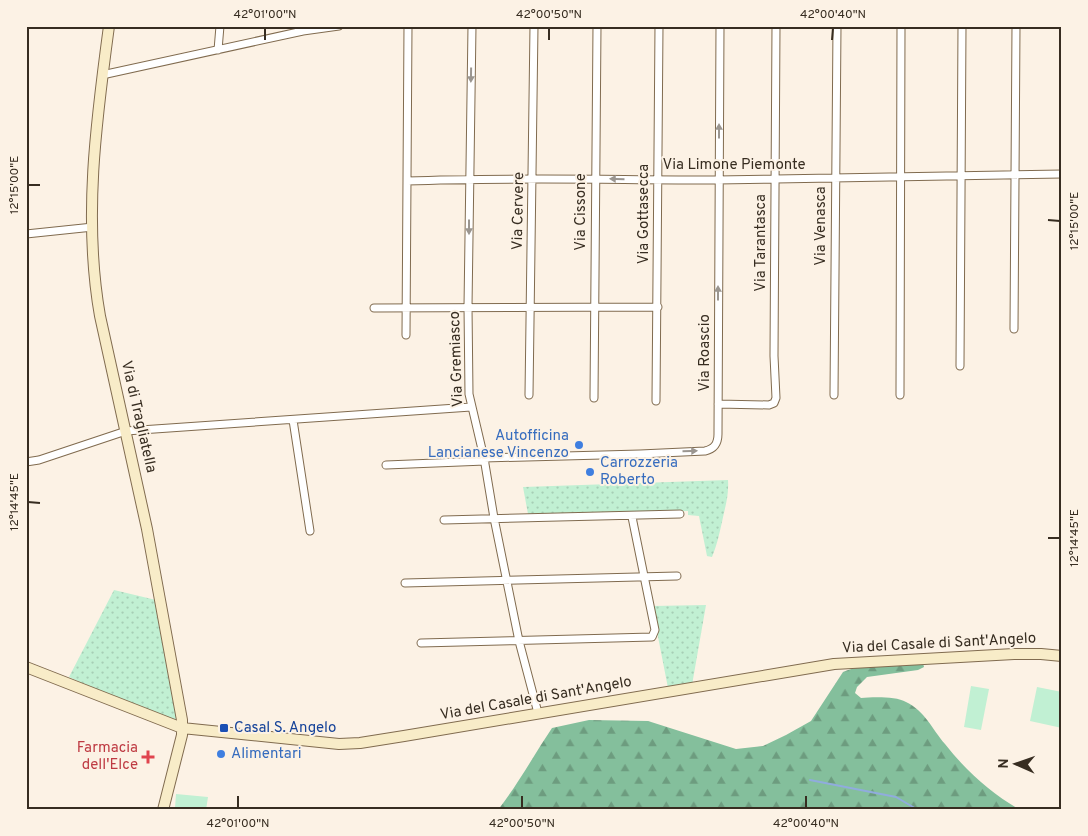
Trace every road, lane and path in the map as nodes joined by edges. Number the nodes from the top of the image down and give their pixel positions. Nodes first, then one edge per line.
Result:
1 (108, 26) edge
2 (220, 26) edge
3 (339, 26) edge
4 (408, 26) edge
5 (472, 26) edge
6 (534, 26) edge
7 (596, 26) edge
8 (659, 26) edge
9 (720, 26) edge
10 (776, 26) edge
11 (837, 26) edge
12 (901, 26) edge
13 (962, 26) edge
14 (1016, 26) edge
15 (218, 50) junction
16 (102, 75) junction
17 (1062, 174) edge
18 (1016, 175) junction
19 (961, 176) junction
20 (533, 178) junction
21 (595, 178) junction
22 (775, 178) junction
23 (835, 178) junction
24 (901, 178) junction
25 (469, 179) junction
26 (658, 179) junction
27 (718, 180) junction
28 (406, 181) junction
29 (93, 228) junction
30 (26, 234) edge
31 (468, 307) junction
32 (531, 307) junction
33 (594, 307) junction
34 (658, 307) junction
35 (374, 308) dead end
36 (406, 308) junction
37 (1014, 329) dead end
38 (406, 335) dead end
39 (960, 366) dead end
40 (529, 395) dead end
41 (834, 395) dead end
42 (900, 395) dead end
43 (594, 398) dead end
44 (656, 401) dead end
45 (718, 404) junction
46 (471, 407) junction
47 (293, 420) junction
48 (126, 431) junction
49 (484, 459) junction
50 (26, 462) edge
51 (386, 465) dead end
52 (680, 514) dead end
53 (632, 517) junction
54 (494, 518) junction
55 (444, 520) dead end
56 (310, 531) dead end
57 (644, 576) junction
58 (676, 576) dead end
59 (507, 580) junction
60 (405, 584) dead end
61 (519, 641) junction
62 (420, 643) dead end
63 (1062, 656) edge
64 (26, 666) edge
65 (538, 714) junction
66 (182, 728) junction
67 (163, 810) edge

1 - 16 main road, Via di Tragliatella
2 - 15 street
3 - 15 street
4 - 28 street
5 -> 25 street, Via Gremiasco
6 - 20 street, Via Cervere
7 - 21 street, Via Cissone
8 - 26 street, Via Gottasecca
27 -> 9 street, Via Roascio
10 - 22 street, Via Tarantasca
11 - 23 street, Via Venasca
12 - 24 street
13 - 19 street
14 - 18 street
15 - 16 street
16 - 29 main road, Via di Tragliatella
17 - 18 street, Via Limone Piemonte
18 - 19 street, Via Limone Piemonte
18 - 37 street
19 - 24 street, Via Limone Piemonte
19 - 39 street
20 - 21 street, Via Limone Piemonte
20 - 25 street, Via Limone Piemonte
20 - 32 street, Via Cervere
26 -> 21 street, Via Limone Piemonte
21 - 33 street, Via Cissone
22 - 23 street, Via Limone Piemonte
22 - 27 street, Via Limone Piemonte
22 - 45 street, Via Tarantasca
23 - 24 street, Via Limone Piemonte
23 - 41 street, Via Venasca
24 - 42 street
25 - 28 street, Via Limone Piemonte
25 -> 31 street, Via Gremiasco
26 - 27 street, Via Limone Piemonte
26 - 34 street, Via Gottasecca
45 -> 27 street, Via Roascio
28 - 36 street
29 - 30 street
29 - 48 main road, Via di Tragliatella
31 - 32 street
31 - 36 street
31 - 46 street, Via Gremiasco
32 - 33 street
32 - 40 street, Via Cervere
33 - 34 street
33 - 43 street, Via Cissone
34 - 44 street, Via Gottasecca
35 - 36 street
36 - 38 street
49 -> 45 street, Via Roascio
46 - 47 street
46 - 49 street, Via Gremiasco
47 - 48 street
47 - 56 street
48 - 50 street
48 - 66 main road, Via di Tragliatella
49 - 51 street, Via Roascio
49 - 54 street, Via Gremiasco
52 - 53 street
53 - 54 street
53 - 57 street
54 - 55 street
54 - 59 street, Via Gremiasco
57 - 58 street
57 - 59 street
57 - 61 street
59 - 60 street
59 - 61 street, Via Gremiasco
61 - 62 street
61 - 65 street, Via Gremiasco
63 - 65 main road, Via del Casale di Sant'Angelo
64 - 66 main road, Via del Casale di Sant'Angelo
65 - 66 main road, Via del Casale di Sant'Angelo
66 - 67 main road, Via di Tragliatella

